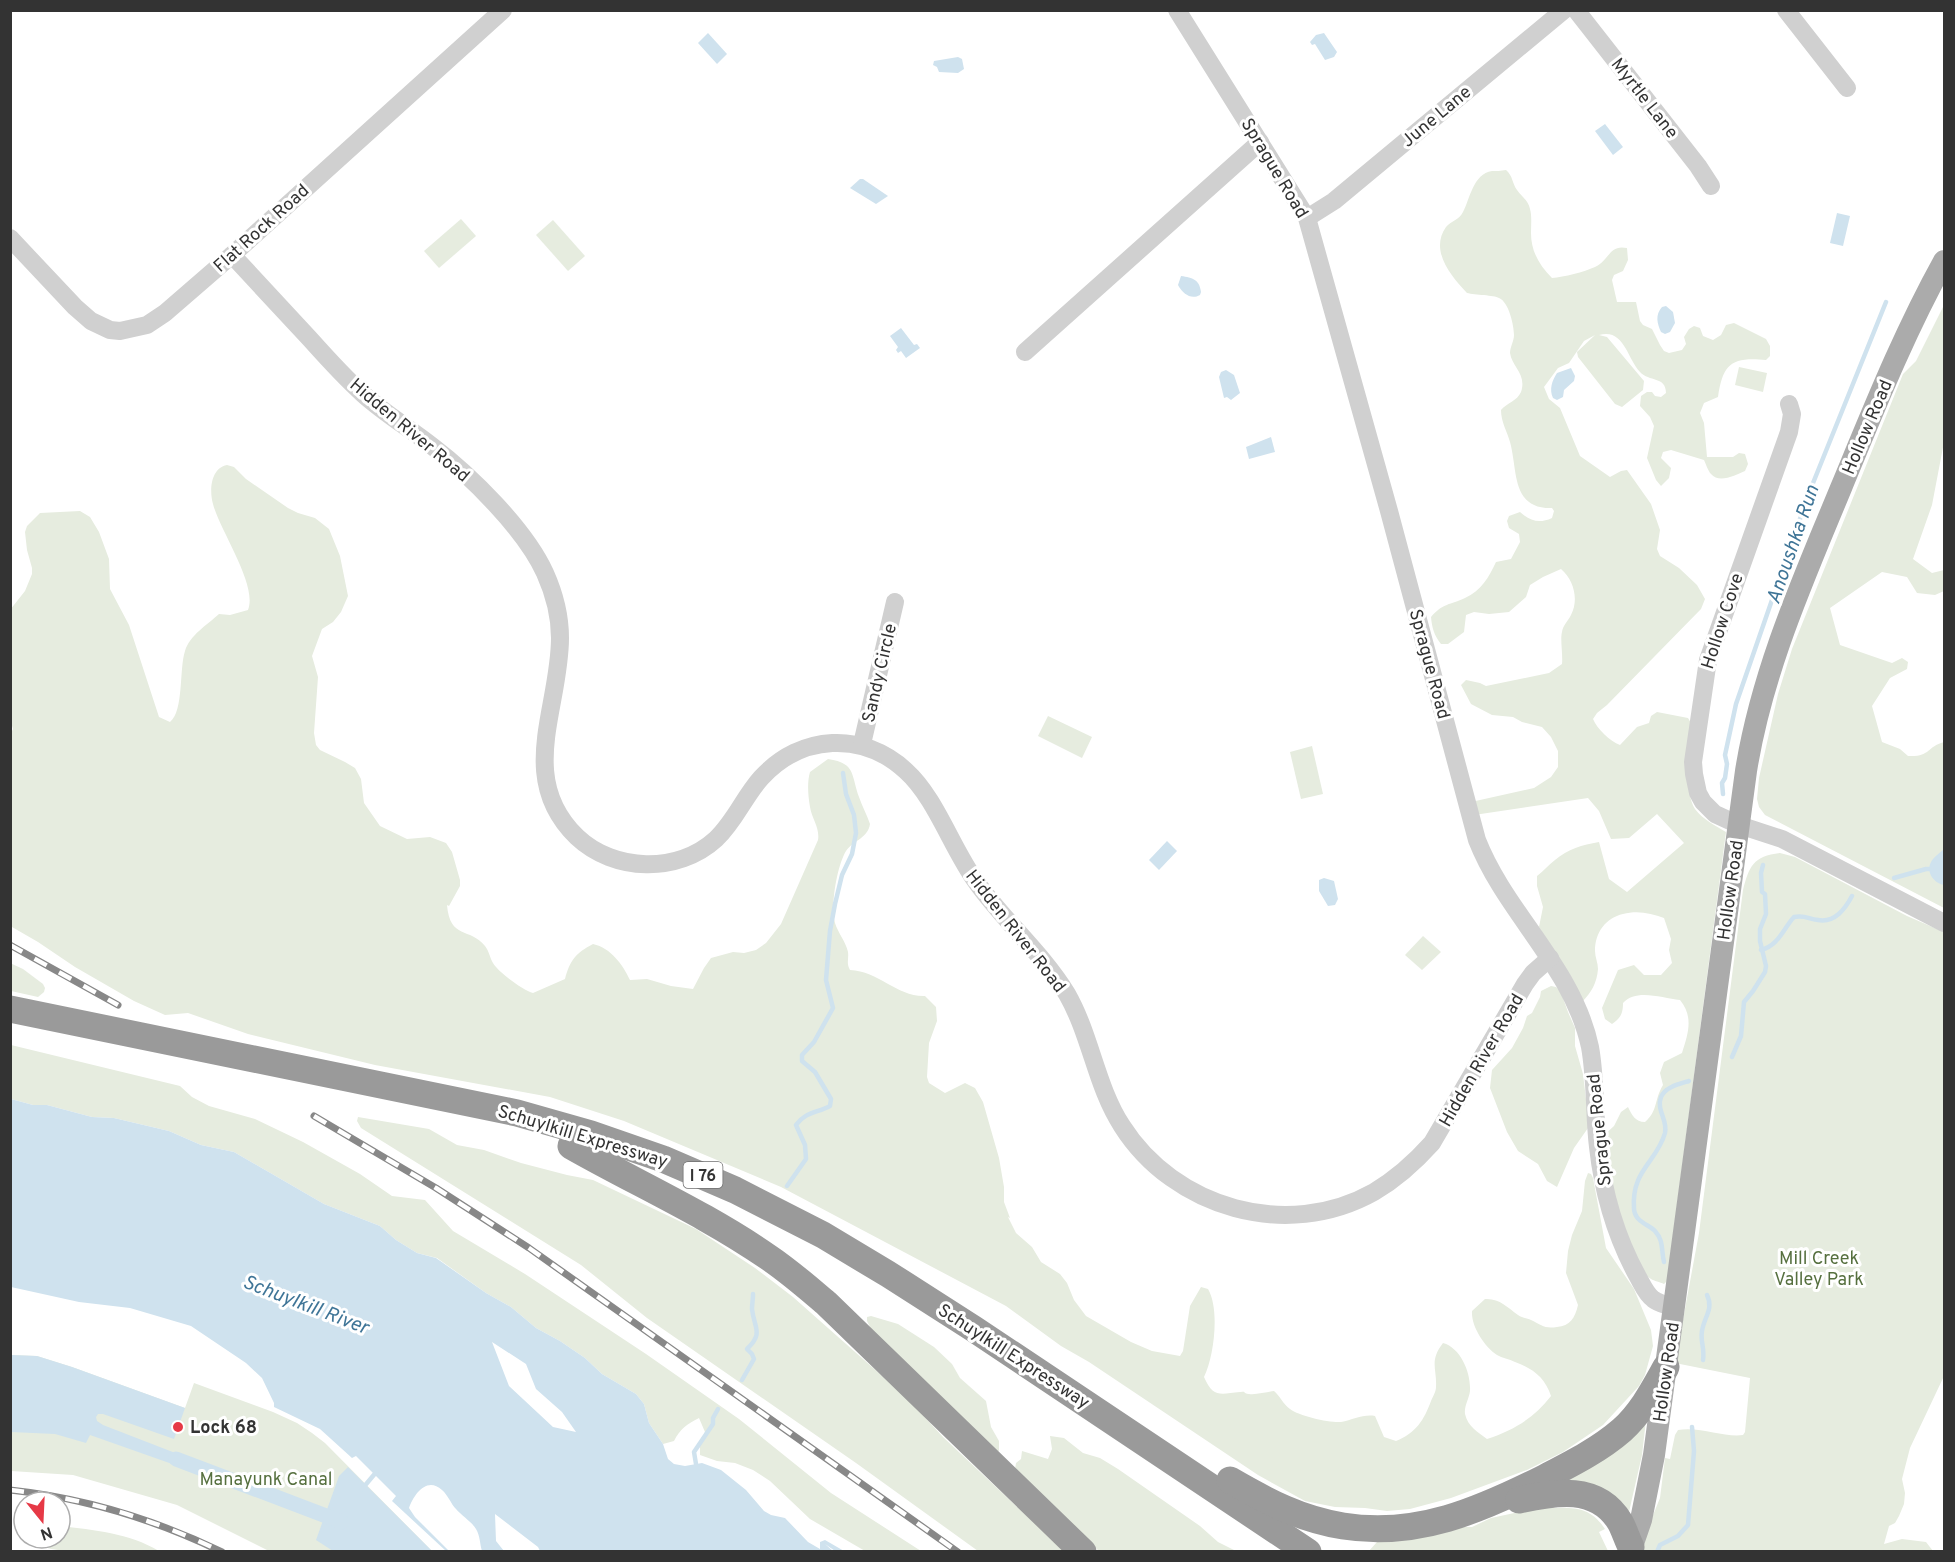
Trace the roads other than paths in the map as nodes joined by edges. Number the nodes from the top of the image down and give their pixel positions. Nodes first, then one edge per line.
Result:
1 (503, 10) edge
2 (1177, 10) edge
3 (1564, 10) edge
4 (1576, 10) edge
5 (1786, 10) edge
6 (1847, 88) dead end
7 (1260, 142) junction
8 (1712, 186) dead end
9 (1307, 218) junction
10 (10, 238) edge
11 (232, 255) junction
12 (1944, 261) edge
13 (1025, 352) dead end
14 (1789, 404) dead end
15 (895, 602) dead end
16 (862, 744) junction
17 (1739, 825) junction
18 (1944, 922) edge
19 (1550, 957) junction
20 (10, 1009) edge
21 (10, 1028) edge
22 (571, 1146) junction
23 (1674, 1308) junction
24 (1665, 1367) junction
25 (1047, 1378) junction
26 (1479, 1509) junction
27 (1630, 1549) edge
28 (1083, 1551) edge
29 (1275, 1551) edge
30 (1308, 1551) edge

1 - 11 street, Flat Rock Road
2 - 7 street, Sprague Road
3 - 9 street, June Lane
4 - 8 street, Myrtle Lane
5 - 6 street
7 - 9 street, Sprague Road
7 - 13 street
9 - 19 street, Sprague Road
10 - 11 street, Flat Rock Road
11 - 16 street, Hidden River Road
12 - 17 main road, Hollow Road
14 - 17 street, Hollow Cove
15 - 16 street, Sandy Circle
16 - 19 street, Hidden River Road
17 - 18 street, Hollow Cove
17 - 23 main road, Hollow Road
19 - 23 street, Sprague Road
20 - 25 highway, Schuylkill Expressway / I 76
21 - 22 highway, Schuylkill Expressway / I 76
22 - 28 highway
22 - 29 highway, Schuylkill Expressway / I 76
23 - 24 main road, Hollow Road
24 - 26 highway
24 - 27 main road, Hollow Road
25 - 26 highway
25 - 30 highway, Schuylkill Expressway / I 76
26 - 27 highway

